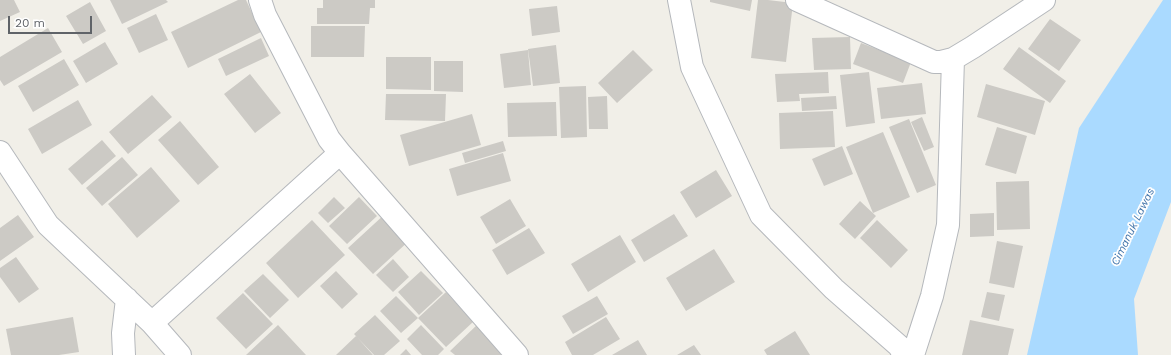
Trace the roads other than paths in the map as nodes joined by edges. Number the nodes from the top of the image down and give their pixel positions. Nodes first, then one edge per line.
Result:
1 (260, 0) edge
2 (679, 0) edge
3 (797, 0) edge
4 (1044, 0) edge
5 (953, 59) junction
6 (0, 152) edge
7 (340, 154) junction
8 (127, 299) junction
9 (152, 323) junction
10 (124, 355) edge
11 (180, 355) edge
12 (517, 355) edge
13 (904, 355) edge
14 (913, 355) edge

1 - 7 street
2 - 13 street
3 - 5 street
4 - 5 street
5 - 14 street
6 - 8 street
7 - 9 street
7 - 12 street
8 - 9 street
8 - 10 street
9 - 11 street

